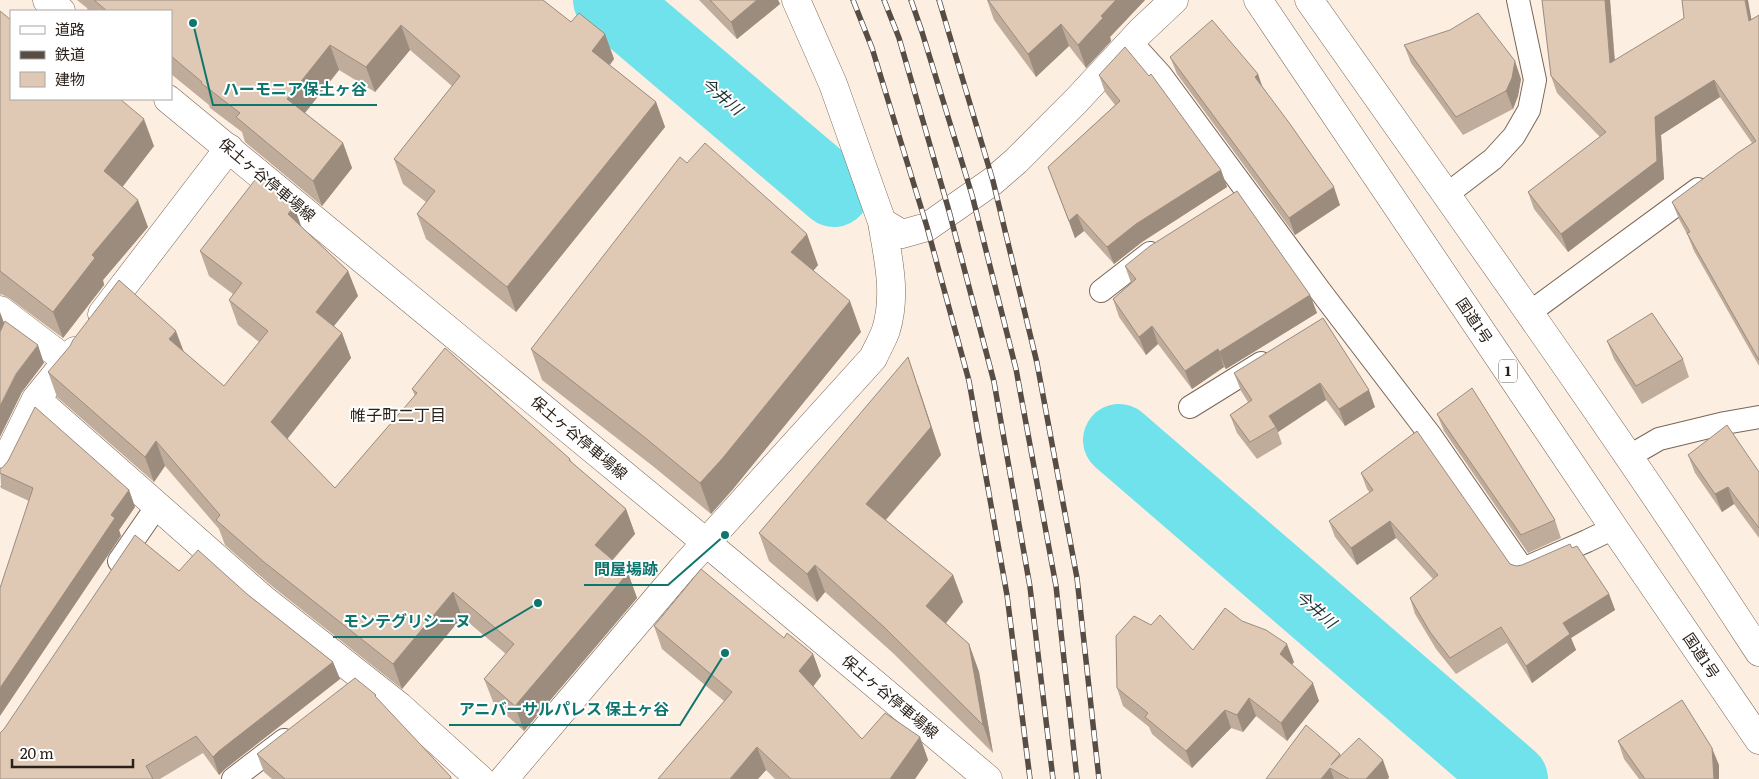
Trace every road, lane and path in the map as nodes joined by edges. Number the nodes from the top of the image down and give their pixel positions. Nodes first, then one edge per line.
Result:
1 (796, 0) edge
2 (1174, 0) edge
3 (1258, 0) edge
4 (1309, 0) edge
5 (1518, 0) edge
6 (1131, 42) junction
7 (169, 100) edge
8 (229, 148) junction
9 (1712, 179) edge
10 (1446, 195) junction
11 (882, 222) junction
12 (1165, 243) edge
13 (1101, 291) dead end
14 (0, 310) edge
15 (1529, 313) junction
16 (1281, 351) edge
17 (67, 361) junction
18 (36, 398) junction
19 (1190, 407) dead end
20 (1759, 417) edge
21 (1628, 457) junction
22 (0, 472) edge
23 (157, 506) junction
24 (1614, 528) junction
25 (706, 543) junction
26 (108, 578) edge
27 (1759, 652) edge
28 (302, 725) edge
29 (1759, 740) edge
30 (977, 774) edge
31 (233, 779) edge
32 (480, 779) edge
33 (504, 779) edge

1 - 11 main road
2 - 6 main road
3 - 24 main road, 国道1号 / 1
4 - 10 main road
5 - 10 lane
6 - 11 main road
6 - 24 lane
7 - 8 main road, 保土ヶ谷停車場線
8 - 17 main road
8 - 25 main road, 保土ヶ谷停車場線
9 - 15 lane
10 - 15 main road
11 - 25 main road
12 - 13 lane
14 - 17 main road
15 - 21 main road
16 - 19 lane
17 - 18 main road
18 - 22 main road
18 - 23 main road
20 - 21 lane
21 - 27 main road
23 - 26 lane
23 - 32 main road
24 - 29 main road, 国道1号 / 1
25 - 30 main road, 保土ヶ谷停車場線
25 - 33 main road
28 - 31 lane

